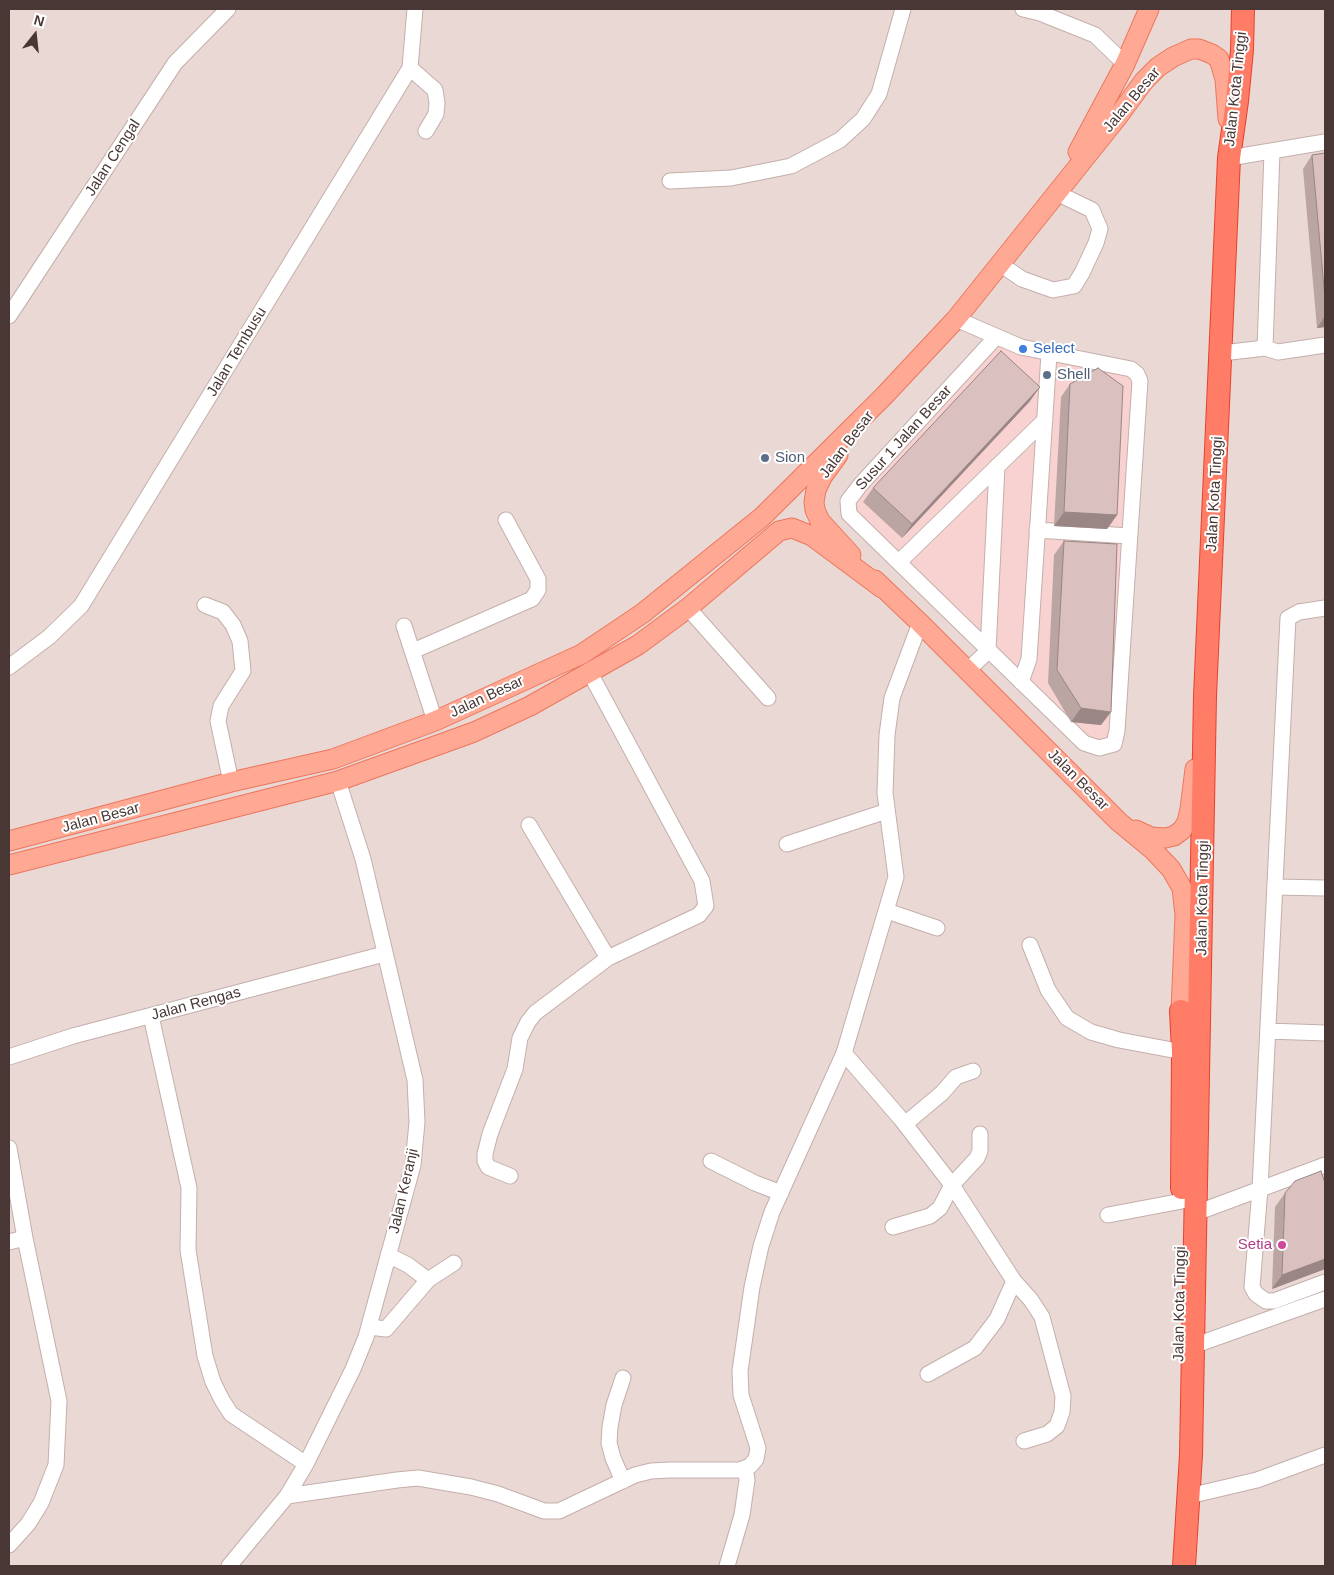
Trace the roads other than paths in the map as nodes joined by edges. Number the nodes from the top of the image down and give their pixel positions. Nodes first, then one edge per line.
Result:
1 (228, 9) edge
2 (415, 9) edge
3 (903, 9) edge
4 (1024, 9) edge
5 (1149, 9) edge
6 (1243, 9) edge
7 (1125, 64) junction
8 (410, 68) junction
9 (426, 131) dead end
10 (1325, 142) edge
11 (1272, 152) junction
12 (1229, 158) junction
13 (670, 182) dead end
14 (1056, 193) junction
15 (1000, 264) junction
16 (9, 316) edge
17 (956, 319) junction
18 (996, 337) junction
19 (1325, 345) edge
20 (1265, 348) junction
21 (1222, 353) junction
22 (1049, 354) junction
23 (882, 398) junction
24 (1045, 420) junction
25 (997, 466) junction
26 (506, 520) dead end
27 (1038, 530) junction
28 (1129, 536) junction
29 (899, 562) junction
30 (882, 588) junction
31 (205, 605) dead end
32 (688, 608) junction
33 (1325, 608) edge
34 (920, 622) junction
35 (404, 626) dead end
36 (412, 651) junction
37 (988, 651) junction
38 (9, 667) edge
39 (967, 671) junction
40 (590, 673) junction
41 (1021, 682) junction
42 (1206, 696) junction
43 (768, 698) dead end
44 (435, 722) junction
45 (231, 782) junction
46 (338, 782) junction
47 (886, 811) junction
48 (1119, 822) junction
49 (529, 825) dead end
50 (9, 841) edge
51 (787, 844) dead end
52 (9, 865) edge
53 (1275, 887) junction
54 (1325, 888) edge
55 (887, 911) junction
56 (937, 928) dead end
57 (1030, 945) dead end
58 (384, 954) junction
59 (608, 958) junction
60 (1181, 1011) joint
61 (151, 1016) junction
62 (1268, 1031) junction
63 (1325, 1033) edge
64 (1183, 1052) junction
65 (844, 1053) junction
66 (9, 1057) edge
67 (973, 1071) dead end
68 (906, 1124) junction
69 (980, 1134) dead end
70 (9, 1148) edge
71 (711, 1161) dead end
72 (1325, 1165) edge
73 (1310, 1170) junction
74 (510, 1176) dead end
75 (952, 1185) junction
76 (1316, 1187) edge
77 (1260, 1189) junction
78 (781, 1193) junction
79 (1189, 1207) junction
80 (1108, 1215) dead end
81 (893, 1227) dead end
82 (25, 1238) junction
83 (9, 1242) edge
84 (388, 1255) junction
85 (454, 1263) dead end
86 (428, 1280) junction
87 (1014, 1281) junction
88 (1325, 1282) edge
89 (1325, 1299) edge
90 (369, 1327) junction
91 (1193, 1346) junction
92 (928, 1374) dead end
93 (623, 1378) dead end
94 (1024, 1440) dead end
95 (1325, 1455) edge
96 (306, 1464) junction
97 (746, 1468) junction
98 (623, 1481) junction
99 (288, 1496) junction
100 (1189, 1496) junction
101 (9, 1545) edge
102 (229, 1566) edge
103 (727, 1566) edge
104 (1170, 1566) edge
105 (1184, 1566) edge

1 - 16 street, Jalan Cengal
2 - 8 street, Jalan Tembusu
3 - 13 street
4 - 7 street
5 - 7 main road, Jalan Besar
6 - 12 highway, Jalan Kota Tinggi
7 - 14 main road, Jalan Besar
8 - 9 street
8 - 38 street, Jalan Tembusu
10 - 11 street
11 - 12 street
11 - 20 street
12 - 14 main road, Jalan Besar
12 - 21 highway, Jalan Kota Tinggi
14 - 15 main road, Jalan Besar
14 - 15 street
15 - 17 main road, Jalan Besar
17 - 18 street
17 - 23 main road, Jalan Besar
18 - 22 street
18 - 29 street, Susur 1 Jalan Besar
19 - 20 street
20 - 21 street
21 - 42 highway, Jalan Kota Tinggi
22 - 24 street
22 - 28 street
23 - 30 main road, Jalan Besar
23 - 44 main road, Jalan Besar
24 - 25 street
24 - 27 street
25 - 29 street
25 - 37 street
26 - 36 street
27 - 28 street
27 - 41 street
28 - 41 street
29 - 37 street
30 - 32 main road, Jalan Besar
30 - 34 main road, Jalan Besar
31 - 45 street
32 - 40 main road, Jalan Besar
32 - 43 street
33 - 53 street
34 - 39 main road, Jalan Besar
34 - 47 street
35 - 36 street
36 - 44 street
37 - 39 street
37 - 41 street
39 - 48 main road, Jalan Besar
40 - 46 main road, Jalan Besar
40 - 59 street
42 - 48 main road
42 - 79 highway, Jalan Kota Tinggi
44 - 45 main road, Jalan Besar
45 - 50 main road, Jalan Besar
46 - 52 main road, Jalan Besar
46 - 58 street, Jalan Keranji
47 - 51 street
47 - 55 street
48 - 60 main road, Jalan Besar
49 - 59 street
53 - 54 street
53 - 62 street
55 - 56 street
55 - 65 street
57 - 64 street
58 - 61 street, Jalan Rengas
58 - 84 street, Jalan Keranji
59 - 74 street
60 - 64 highway, Jalan Kota Tinggi
61 - 66 street, Jalan Rengas
61 - 96 street
62 - 63 street
62 - 77 street
64 - 79 highway, Jalan Kota Tinggi
65 - 68 street
65 - 78 street
67 - 68 street
68 - 75 street
69 - 75 street
70 - 82 street
71 - 78 street
72 - 73 street
73 - 76 street
73 - 77 street
75 - 81 street
75 - 87 street
77 - 79 street
77 - 88 street
78 - 97 street
79 - 80 street
79 - 91 highway
79 - 104 highway, Jalan Kota Tinggi
82 - 83 street
82 - 101 street
84 - 86 street
84 - 90 street, Jalan Keranji
85 - 86 street
86 - 90 street
87 - 92 street
87 - 94 street
89 - 91 street
90 - 96 street, Jalan Keranji
91 - 100 highway
93 - 98 street
95 - 100 street
96 - 99 street, Jalan Keranji
97 - 98 street
97 - 103 street
98 - 99 street
99 - 102 street, Jalan Keranji
100 - 105 highway

